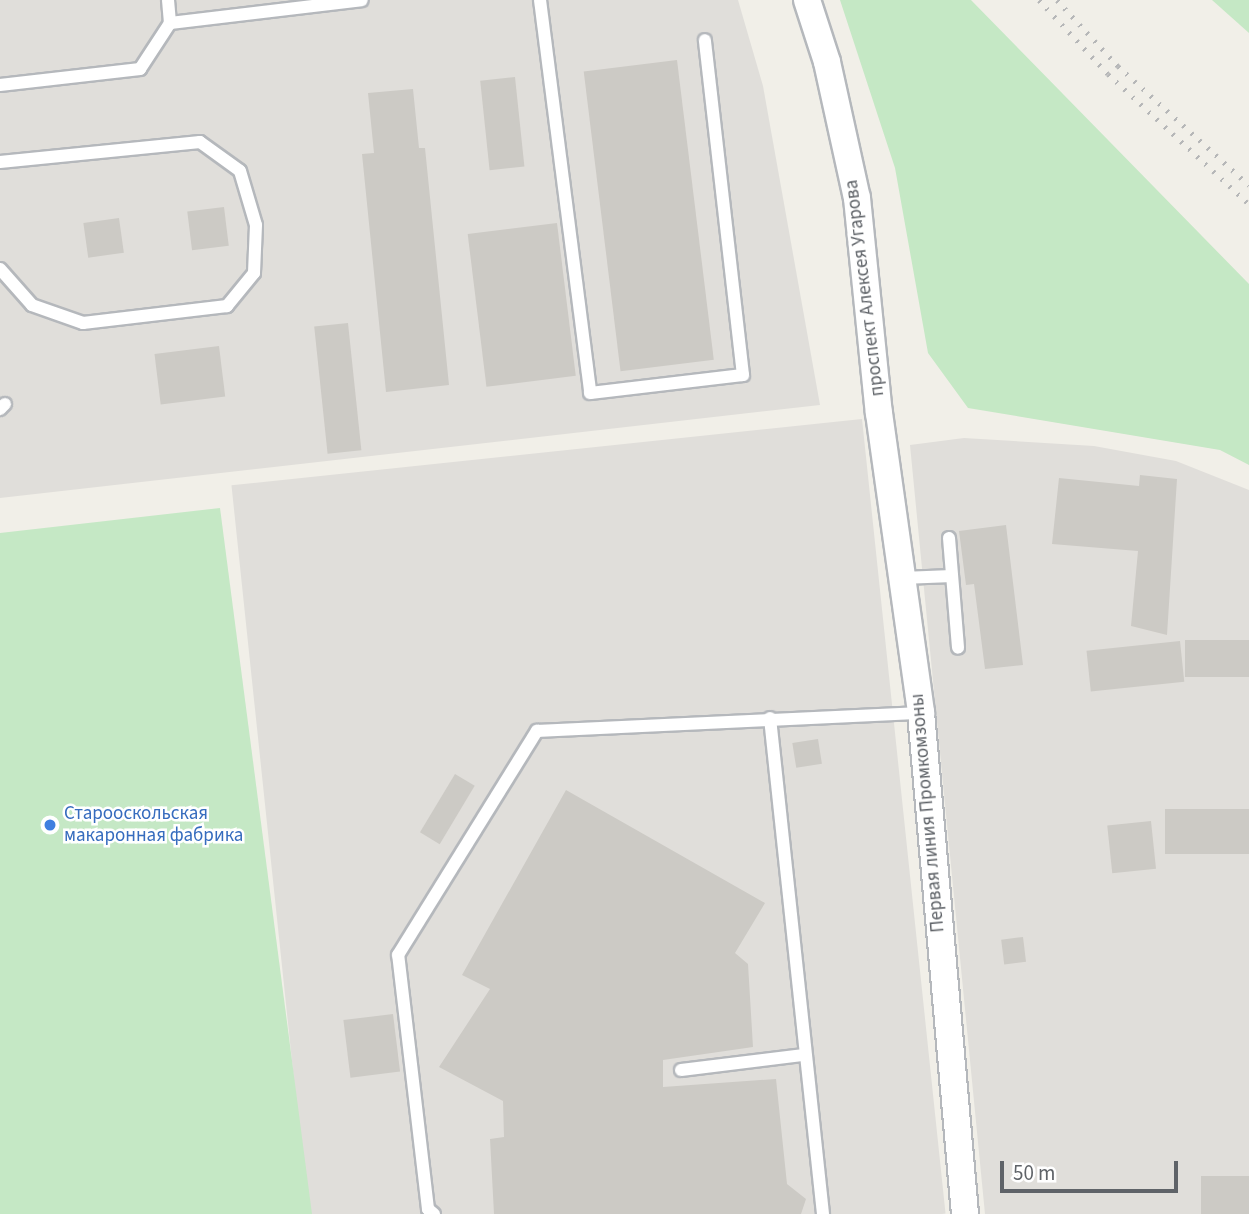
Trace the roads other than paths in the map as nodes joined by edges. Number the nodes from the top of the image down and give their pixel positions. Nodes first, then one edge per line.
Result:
1 (169, 0) edge
2 (362, 0) edge
3 (540, 0) edge
4 (807, 0) edge
5 (170, 23) junction
6 (705, 40) dead end
7 (0, 85) edge
8 (0, 162) edge
9 (0, 269) edge
10 (880, 413) joint
11 (949, 538) dead end
12 (952, 576) junction
13 (902, 578) junction
14 (958, 648) dead end
15 (921, 713) junction
16 (770, 718) junction
17 (804, 1055) junction
18 (681, 1070) dead end
19 (434, 1214) edge
20 (823, 1214) edge
21 (965, 1214) edge

1 - 5 lane
2 - 5 lane
3 - 6 lane
4 - 10 street, проспект Алексея Угарова
5 - 7 lane
8 - 9 lane
10 - 13 street, Первая линия Промкомзоны
11 - 12 lane
12 - 13 lane
12 - 14 lane
13 - 15 street, Первая линия Промкомзоны
15 - 16 lane
15 - 21 street, Первая линия Промкомзоны
16 - 17 lane
16 - 19 lane
17 - 18 lane
17 - 20 lane

